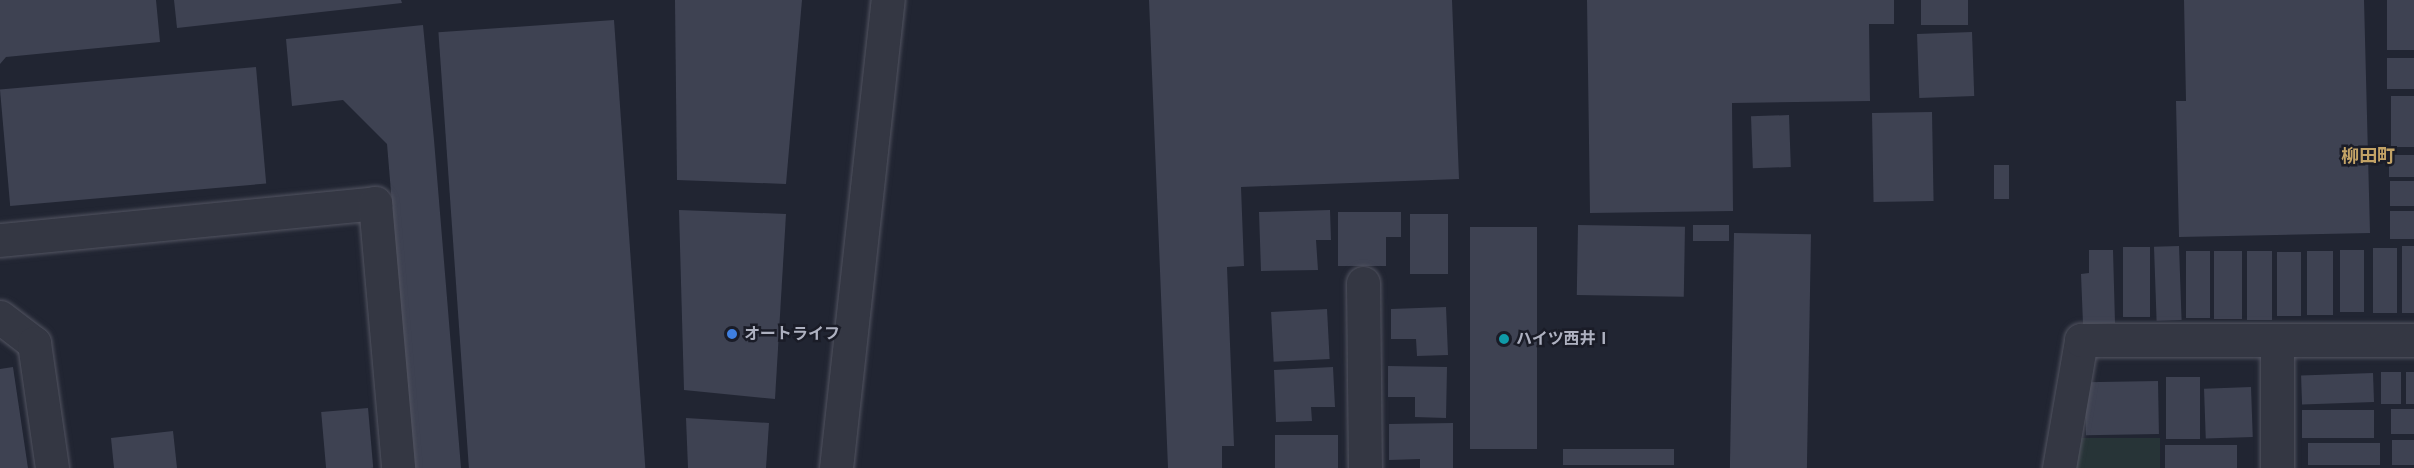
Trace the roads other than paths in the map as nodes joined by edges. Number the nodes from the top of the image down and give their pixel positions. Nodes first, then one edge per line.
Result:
1 (888, 0) edge
2 (0, 240) edge
3 (1363, 283) dead end
4 (0, 317) edge
5 (2414, 340) edge
6 (2277, 343) junction
7 (52, 468) edge
8 (398, 468) edge
9 (836, 468) edge
10 (1365, 468) edge
11 (2059, 468) edge
12 (2277, 468) edge

1 - 9 street
2 - 8 street
3 - 10 street
4 - 7 street
5 - 6 street
6 - 11 street
6 - 12 street

